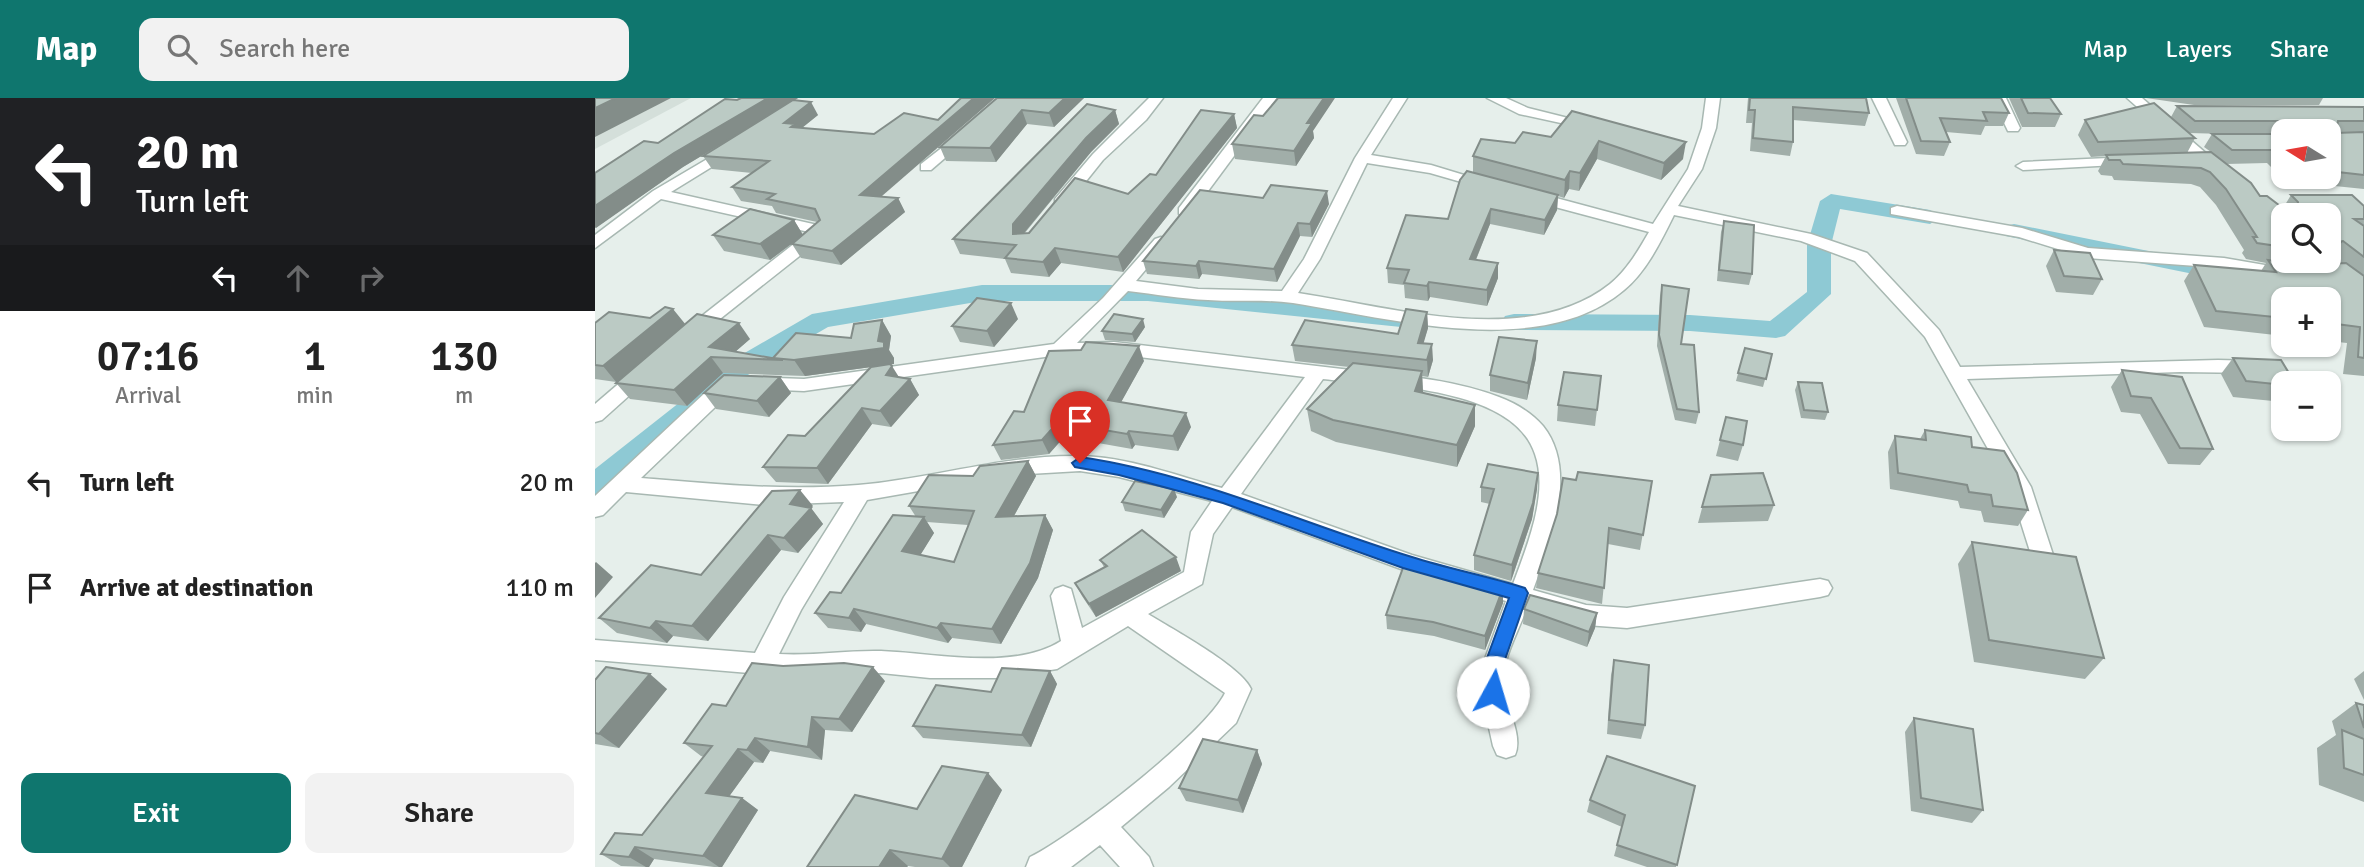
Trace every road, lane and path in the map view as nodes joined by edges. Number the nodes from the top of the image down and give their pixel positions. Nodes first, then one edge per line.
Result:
1 (1156, 98) edge
2 (1270, 98) edge
3 (1400, 98) edge
4 (1494, 98) edge
5 (1713, 98) edge
6 (1879, 98) edge
7 (1999, 98) edge
8 (2134, 98) edge
9 (2149, 112) junction
10 (2177, 112) edge
11 (977, 124) edge
12 (2013, 128) dead end
13 (1611, 131) edge
14 (747, 139) edge
15 (2181, 140) junction
16 (2207, 140) dead end
17 (1900, 142) dead end
18 (1362, 158) junction
19 (2147, 160) edge
20 (2182, 160) edge
21 (2206, 160) junction
22 (2023, 166) dead end
23 (926, 167) dead end
24 (2225, 177) edge
25 (657, 194) junction
26 (1669, 209) junction
27 (1897, 211) dead end
28 (1050, 215) edge
29 (1658, 230) junction
30 (595, 243) edge
31 (2271, 266) edge
32 (2340, 273) edge
33 (1124, 285) junction
34 (2364, 294) edge
35 (1287, 297) junction
36 (674, 347) edge
37 (1059, 349) junction
38 (654, 364) edge
39 (2272, 368) edge
40 (1954, 373) junction
41 (1317, 374) junction
42 (595, 415) edge
43 (623, 484) junction
44 (860, 493) junction
45 (1226, 497) junction
46 (595, 509) edge
47 (2045, 564) edge
48 (1819, 588) dead end
49 (1519, 593) junction
50 (1063, 596) dead end
51 (1128, 614) junction
52 (1074, 645) junction
53 (595, 650) edge
54 (762, 664) junction
55 (1506, 746) dead end
56 (1101, 826) junction
57 (1040, 867) edge
58 (1139, 867) edge

1 - 28 street
2 - 33 street
3 - 18 street
4 - 13 street
5 - 26 street
6 - 17 street
7 - 12 street
8 - 9 street
9 - 10 street
9 - 15 street
11 - 23 street
14 - 25 street
15 - 16 street
15 - 21 street
18 - 29 street
18 - 35 street
19 - 22 street
20 - 21 street
21 - 24 street
25 - 30 street
25 - 36 street
26 - 29 street
26 - 40 street
27 - 31 street
29 - 35 street
32 - 34 street
33 - 35 street
33 - 37 street
37 - 41 street
37 - 43 street
38 - 42 street
39 - 40 street
40 - 47 street
41 - 45 street
41 - 49 street
43 - 44 street
43 - 46 street
44 - 45 street
44 - 54 street
45 - 49 street
45 - 51 street
48 - 49 street
49 - 55 street
50 - 52 street
51 - 52 street
51 - 56 street
52 - 54 street
53 - 54 street
56 - 57 street
56 - 58 street

